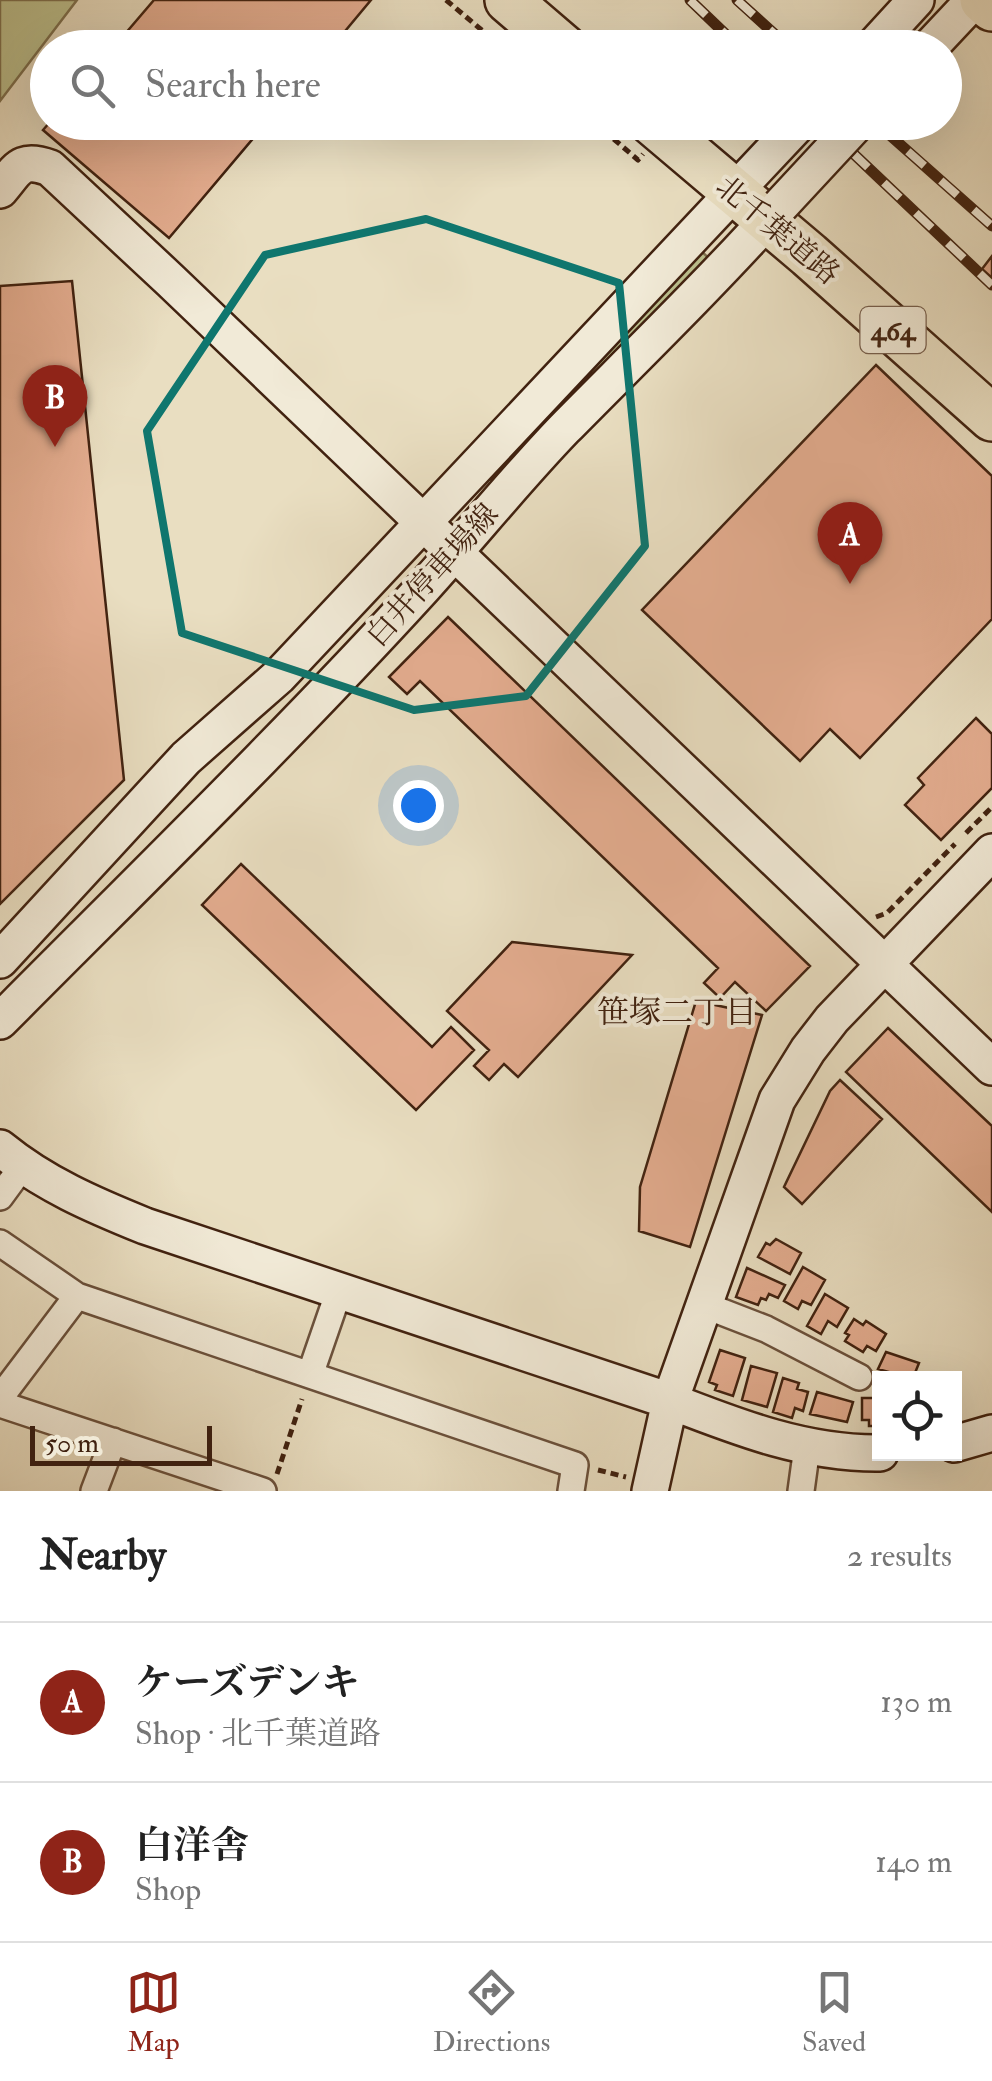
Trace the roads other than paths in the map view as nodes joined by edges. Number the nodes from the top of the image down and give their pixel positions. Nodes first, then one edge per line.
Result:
1 (508, 0) edge
2 (916, 0) edge
3 (979, 4) edge
4 (543, 30) edge
5 (888, 30) edge
6 (949, 30) edge
7 (647, 140) edge
8 (790, 140) edge
9 (834, 140) edge
10 (0, 190) edge
11 (757, 199) junction
12 (992, 418) edge
13 (424, 522) junction
14 (454, 552) junction
15 (992, 852) edge
16 (0, 960) edge
17 (884, 964) junction
18 (0, 1022) edge
19 (992, 1067) edge
20 (11, 1158) edge
21 (0, 1197) edge
22 (0, 1243) edge
23 (339, 1291) junction
24 (77, 1296) junction
25 (704, 1305) junction
26 (310, 1375) junction
27 (859, 1377) dead end
28 (670, 1400) junction
29 (0, 1401) edge
30 (992, 1433) edge
31 (113, 1441) junction
32 (962, 1442) edge
33 (807, 1447) junction
34 (872, 1451) edge
35 (270, 1483) edge
36 (640, 1484) edge
37 (94, 1491) edge
38 (571, 1491) edge
39 (801, 1491) edge

1 - 4 highway
2 - 5 street
3 - 6 street
7 - 11 highway, 北千葉道路 / 464
8 - 11 street, 白井停車場線
9 - 11 street, 白井停車場線, bridge
10 - 13 street
11 - 12 highway, 北千葉道路 / 464
11 - 13 street, 白井停車場線
11 - 14 street, 白井停車場線
13 - 14 street
13 - 16 street, 白井停車場線
14 - 17 street
14 - 18 street, 白井停車場線
15 - 17 street
17 - 19 street
17 - 25 street
20 - 21 street
20 - 23 street
22 - 24 street
23 - 26 street
23 - 28 street
24 - 26 street
24 - 29 street
25 - 27 street
25 - 28 street
26 - 38 street
28 - 33 street
28 - 36 street
29 - 31 street
30 - 32 street
31 - 35 street
31 - 37 street
33 - 34 street
33 - 39 street

